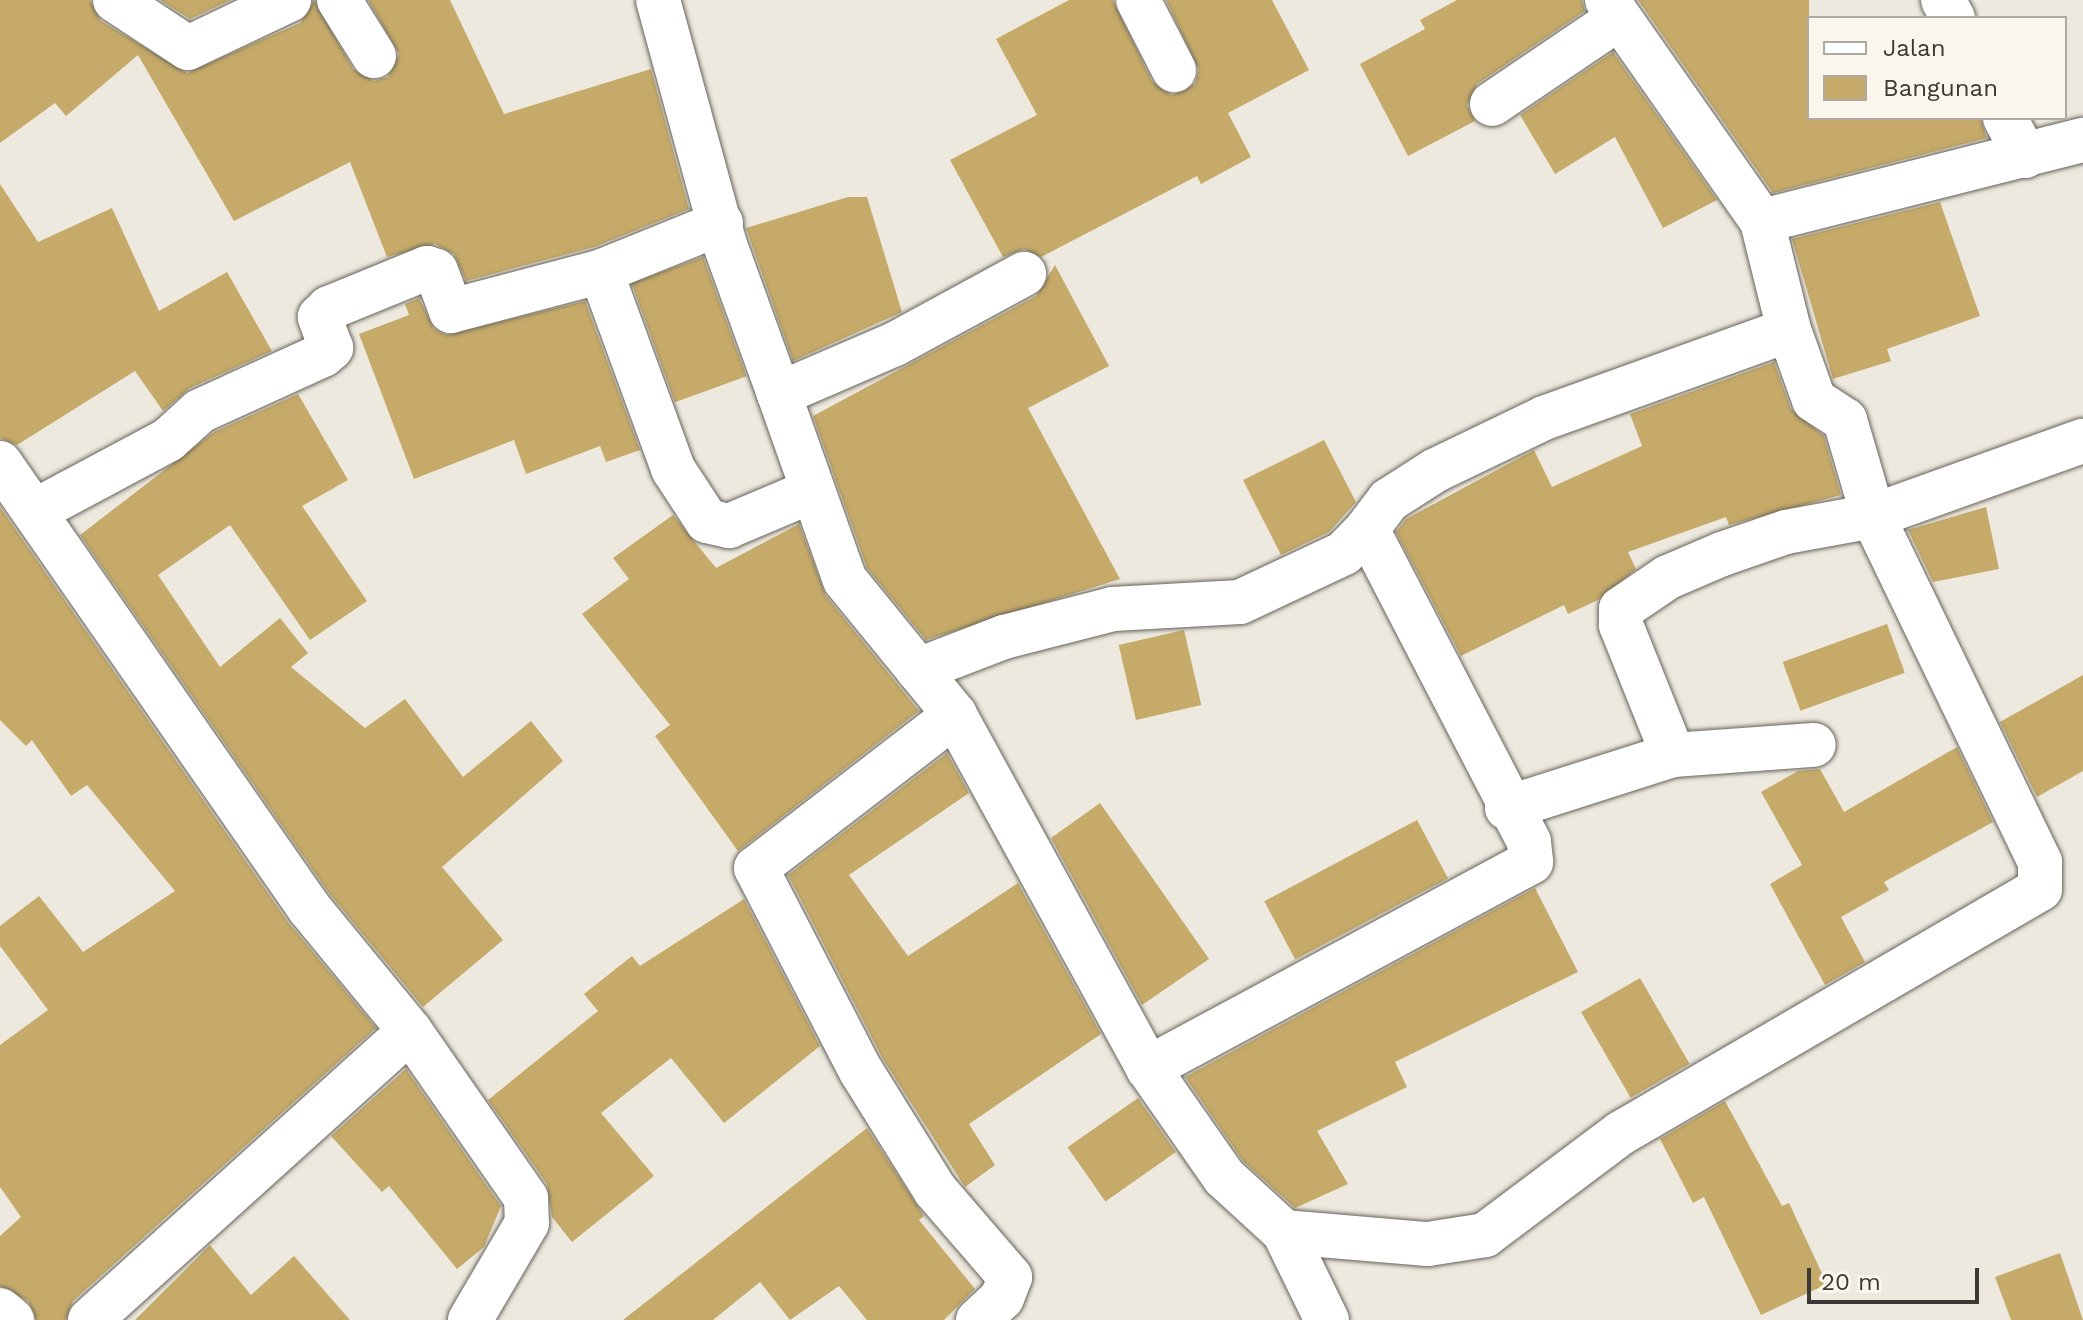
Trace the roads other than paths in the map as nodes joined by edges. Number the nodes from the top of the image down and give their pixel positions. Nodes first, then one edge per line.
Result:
1 (115, 0) edge
2 (289, 0) edge
3 (339, 0) edge
4 (658, 0) edge
5 (1138, 0) edge
6 (1613, 9) edge
7 (374, 56) dead end
8 (1174, 70) dead end
9 (1492, 104) dead end
10 (2006, 120) edge
11 (2083, 140) edge
12 (2025, 156) junction
13 (1762, 221) junction
14 (721, 223) junction
15 (602, 271) junction
16 (1024, 274) dead end
17 (1789, 330) junction
18 (779, 394) junction
19 (2083, 441) edge
20 (0, 463) edge
21 (812, 491) junction
22 (35, 511) junction
23 (1873, 516) junction
24 (1367, 529) junction
25 (918, 670) junction
26 (955, 715) junction
27 (1814, 745) dead end
28 (1673, 755) junction
29 (1507, 808) junction
30 (410, 1031) junction
31 (1148, 1068) junction
32 (1284, 1232) junction
33 (0, 1310) edge
34 (475, 1315) edge
35 (12, 1320) edge
36 (90, 1320) edge
37 (978, 1320) edge
38 (1327, 1320) edge

1 - 2 street
3 - 7 street
4 - 14 street
5 - 8 street
6 - 9 street
6 - 13 street
10 - 12 street
11 - 12 street
12 - 13 street
13 - 17 street
14 - 15 street
14 - 18 street
15 - 21 street
15 - 22 street
16 - 18 street
17 - 23 street
17 - 24 street
18 - 21 street
19 - 23 street
20 - 22 street
21 - 25 street
22 - 30 street
23 - 28 street
23 - 32 street
24 - 25 street
24 - 29 street
25 - 26 street
26 - 31 street
26 - 37 street
27 - 28 street
28 - 29 street
29 - 31 street
30 - 34 street
30 - 36 street
31 - 32 street
32 - 38 street
33 - 35 street

